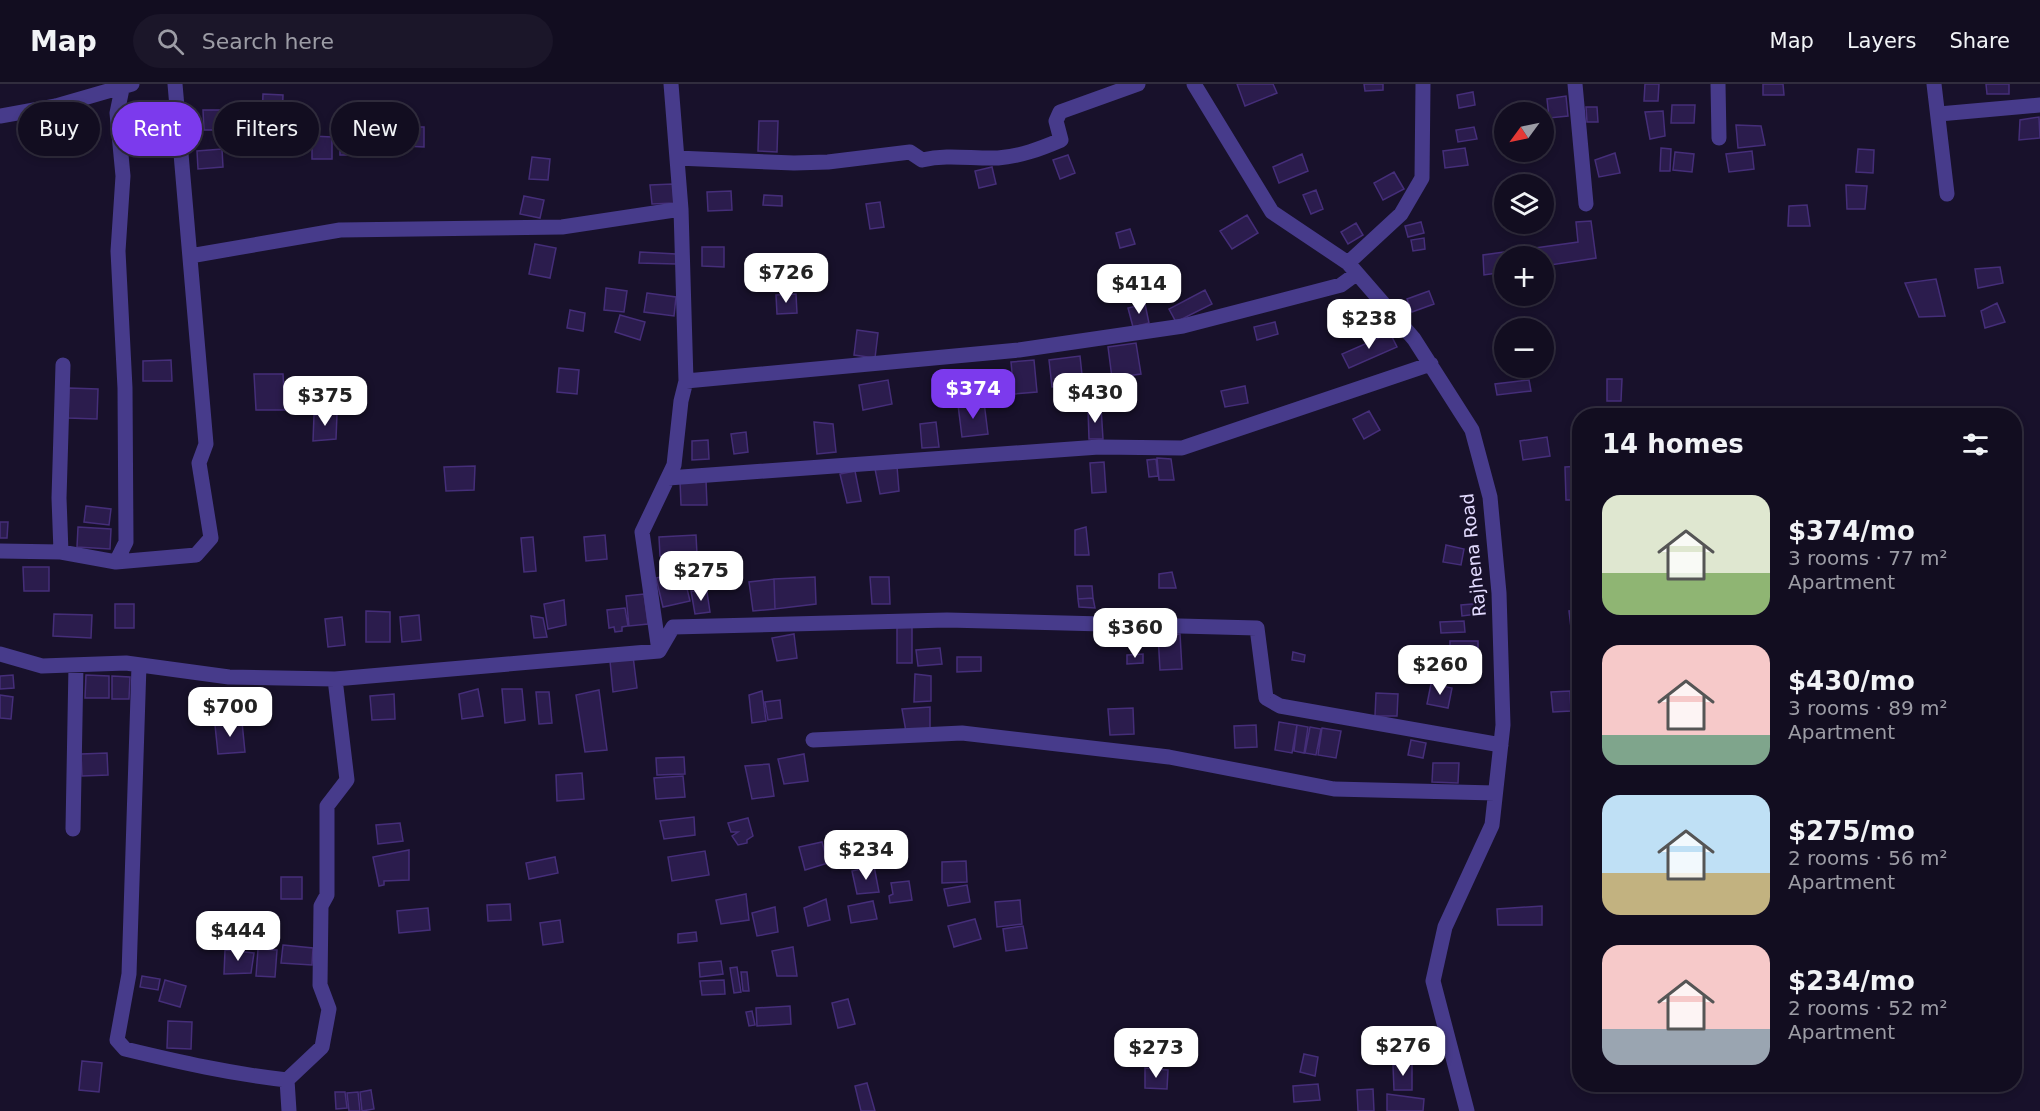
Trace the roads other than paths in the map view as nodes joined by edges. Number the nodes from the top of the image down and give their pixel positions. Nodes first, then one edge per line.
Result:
1 (175, 84) edge
2 (671, 84) edge
3 (1138, 84) edge
4 (1194, 84) edge
5 (1423, 84) edge
6 (1575, 84) edge
7 (1718, 84) edge
8 (1934, 84) edge
9 (126, 85) edge
10 (2040, 105) edge
11 (1939, 114) junction
12 (0, 116) edge
13 (1719, 138) dead end
14 (677, 158) junction
15 (1947, 194) dead end
16 (1586, 204) dead end
17 (681, 209) junction
18 (190, 256) junction
19 (1352, 269) junction
20 (1431, 364) junction
21 (63, 365) dead end
22 (686, 381) junction
23 (668, 478) junction
24 (0, 551) edge
25 (61, 552) junction
26 (116, 562) junction
27 (659, 651) junction
28 (0, 654) edge
29 (76, 665) junction
30 (139, 665) junction
31 (335, 679) junction
32 (813, 740) dead end
33 (1501, 745) junction
34 (1495, 793) junction
35 (73, 829) dead end
36 (287, 1080) junction
37 (289, 1111) edge
38 (1467, 1111) edge

1 - 18 street
2 - 14 street
3 - 14 street
4 - 19 street, Rajhena Road
5 - 19 street
6 - 16 street
7 - 13 street
8 - 11 street
9 - 12 street
9 - 26 street
10 - 11 street
11 - 15 street
14 - 17 street
17 - 18 street
17 - 22 street
18 - 26 street
19 - 20 street, Rajhena Road
19 - 22 street
20 - 23 street
20 - 33 street, Rajhena Road
21 - 25 street
22 - 23 street
23 - 27 street
24 - 25 street
25 - 26 street
27 - 31 street
27 - 33 street
28 - 29 street
29 - 30 street
29 - 35 street
30 - 31 street
30 - 36 street
31 - 36 street
32 - 34 street
33 - 34 street, Rajhena Road
34 - 38 street, Rajhena Road
36 - 37 street

